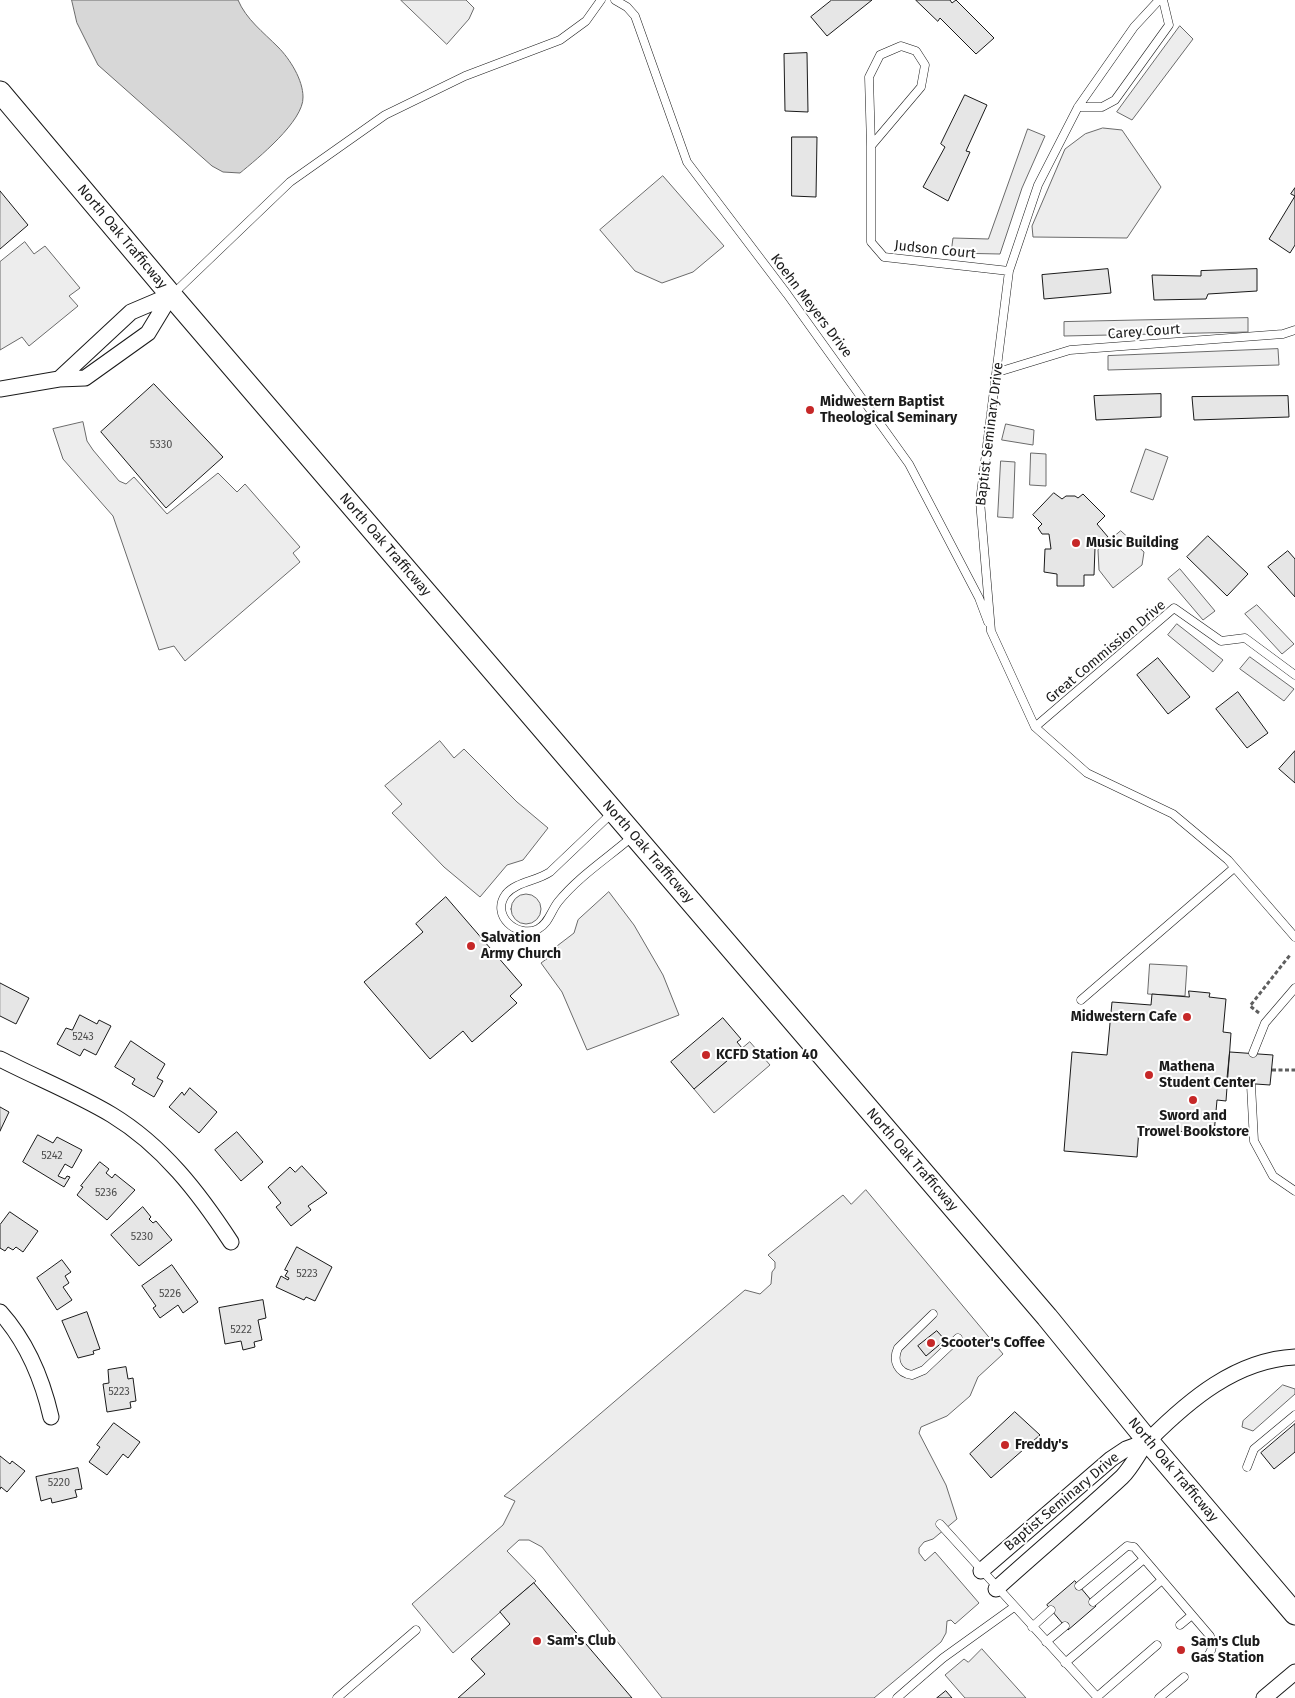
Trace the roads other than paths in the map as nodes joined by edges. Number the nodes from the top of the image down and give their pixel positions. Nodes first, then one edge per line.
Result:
1 (601, 0) edge
2 (614, 0) edge
3 (1159, 0) edge
4 (1163, 0) edge
5 (0, 92) edge
6 (1078, 107) junction
7 (871, 146) junction
8 (1009, 271) junction
9 (171, 295) junction
10 (1295, 330) edge
11 (998, 372) junction
12 (59, 379) junction
13 (0, 389) edge
14 (991, 631) junction
15 (1295, 675) edge
16 (1035, 727) junction
17 (614, 812) junction
18 (634, 835) junction
19 (1234, 868) junction
20 (1295, 937) edge
21 (1295, 988) edge
22 (1081, 1000) dead end
23 (1253, 1053) dead end
24 (0, 1059) edge
25 (1251, 1085) dead end
26 (1295, 1191) edge
27 (231, 1242) dead end
28 (0, 1312) edge
29 (933, 1314) dead end
30 (958, 1338) dead end
31 (1295, 1357) edge
32 (1295, 1415) edge
33 (50, 1417) dead end
34 (1148, 1441) junction
35 (1247, 1467) dead end
36 (940, 1524) dead end
37 (1144, 1559) junction
38 (980, 1572) junction
39 (1162, 1580) junction
40 (1079, 1586) dead end
41 (996, 1588) junction
42 (1093, 1602) dead end
43 (1014, 1607) junction
44 (1051, 1610) dead end
45 (1295, 1614) edge
46 (1192, 1615) junction
47 (1180, 1625) dead end
48 (1032, 1626) junction
49 (1065, 1626) dead end
50 (416, 1630) dead end
51 (1046, 1642) junction
52 (1157, 1645) dead end
53 (1207, 1657) dead end
54 (1065, 1663) junction
55 (1295, 1672) edge
56 (1184, 1677) dead end
57 (337, 1698) edge
58 (896, 1698) edge
59 (1097, 1698) edge
60 (1159, 1698) edge
61 (1264, 1698) edge

1 - 9 lane
2 - 14 lane, Koehn Meyers Drive
3 - 6 lane, Baptist Seminary Drive
4 - 6 lane
5 - 9 main road, North Oak Trafficway
6 - 8 lane, Baptist Seminary Drive
7 - 7 lane, Judson Court
7 - 8 lane, Judson Court
8 - 11 lane, Baptist Seminary Drive
9 - 12 street
9 - 12 street
9 - 17 main road, North Oak Trafficway
10 - 11 lane, Carey Court
11 - 14 lane, Baptist Seminary Drive
12 - 13 street
14 - 16 lane, Baptist Seminary Drive
15 - 16 lane, Great Commission Drive
16 - 19 lane, Baptist Seminary Drive
17 - 18 main road, North Oak Trafficway
17 - 18 lane
18 - 34 main road, North Oak Trafficway
19 - 20 lane, Baptist Seminary Drive
19 - 22 lane
21 - 23 lane
24 - 27 street
25 - 26 lane
28 - 33 street
29 - 30 lane
31 - 34 street, Baptist Seminary Drive
32 - 35 lane
34 - 38 street, Baptist Seminary Drive
34 - 41 street, Baptist Seminary Drive
34 - 45 main road, North Oak Trafficway
36 - 38 lane
37 - 39 lane
37 - 40 lane
37 - 42 lane
38 - 41 lane
39 - 46 lane
39 - 54 lane
41 - 43 lane
43 - 48 lane
43 - 58 lane
44 - 48 lane
46 - 47 lane
46 - 53 lane
48 - 51 lane
49 - 51 lane
50 - 57 lane
51 - 54 lane
52 - 59 lane
54 - 59 lane
55 - 61 street
56 - 60 lane

